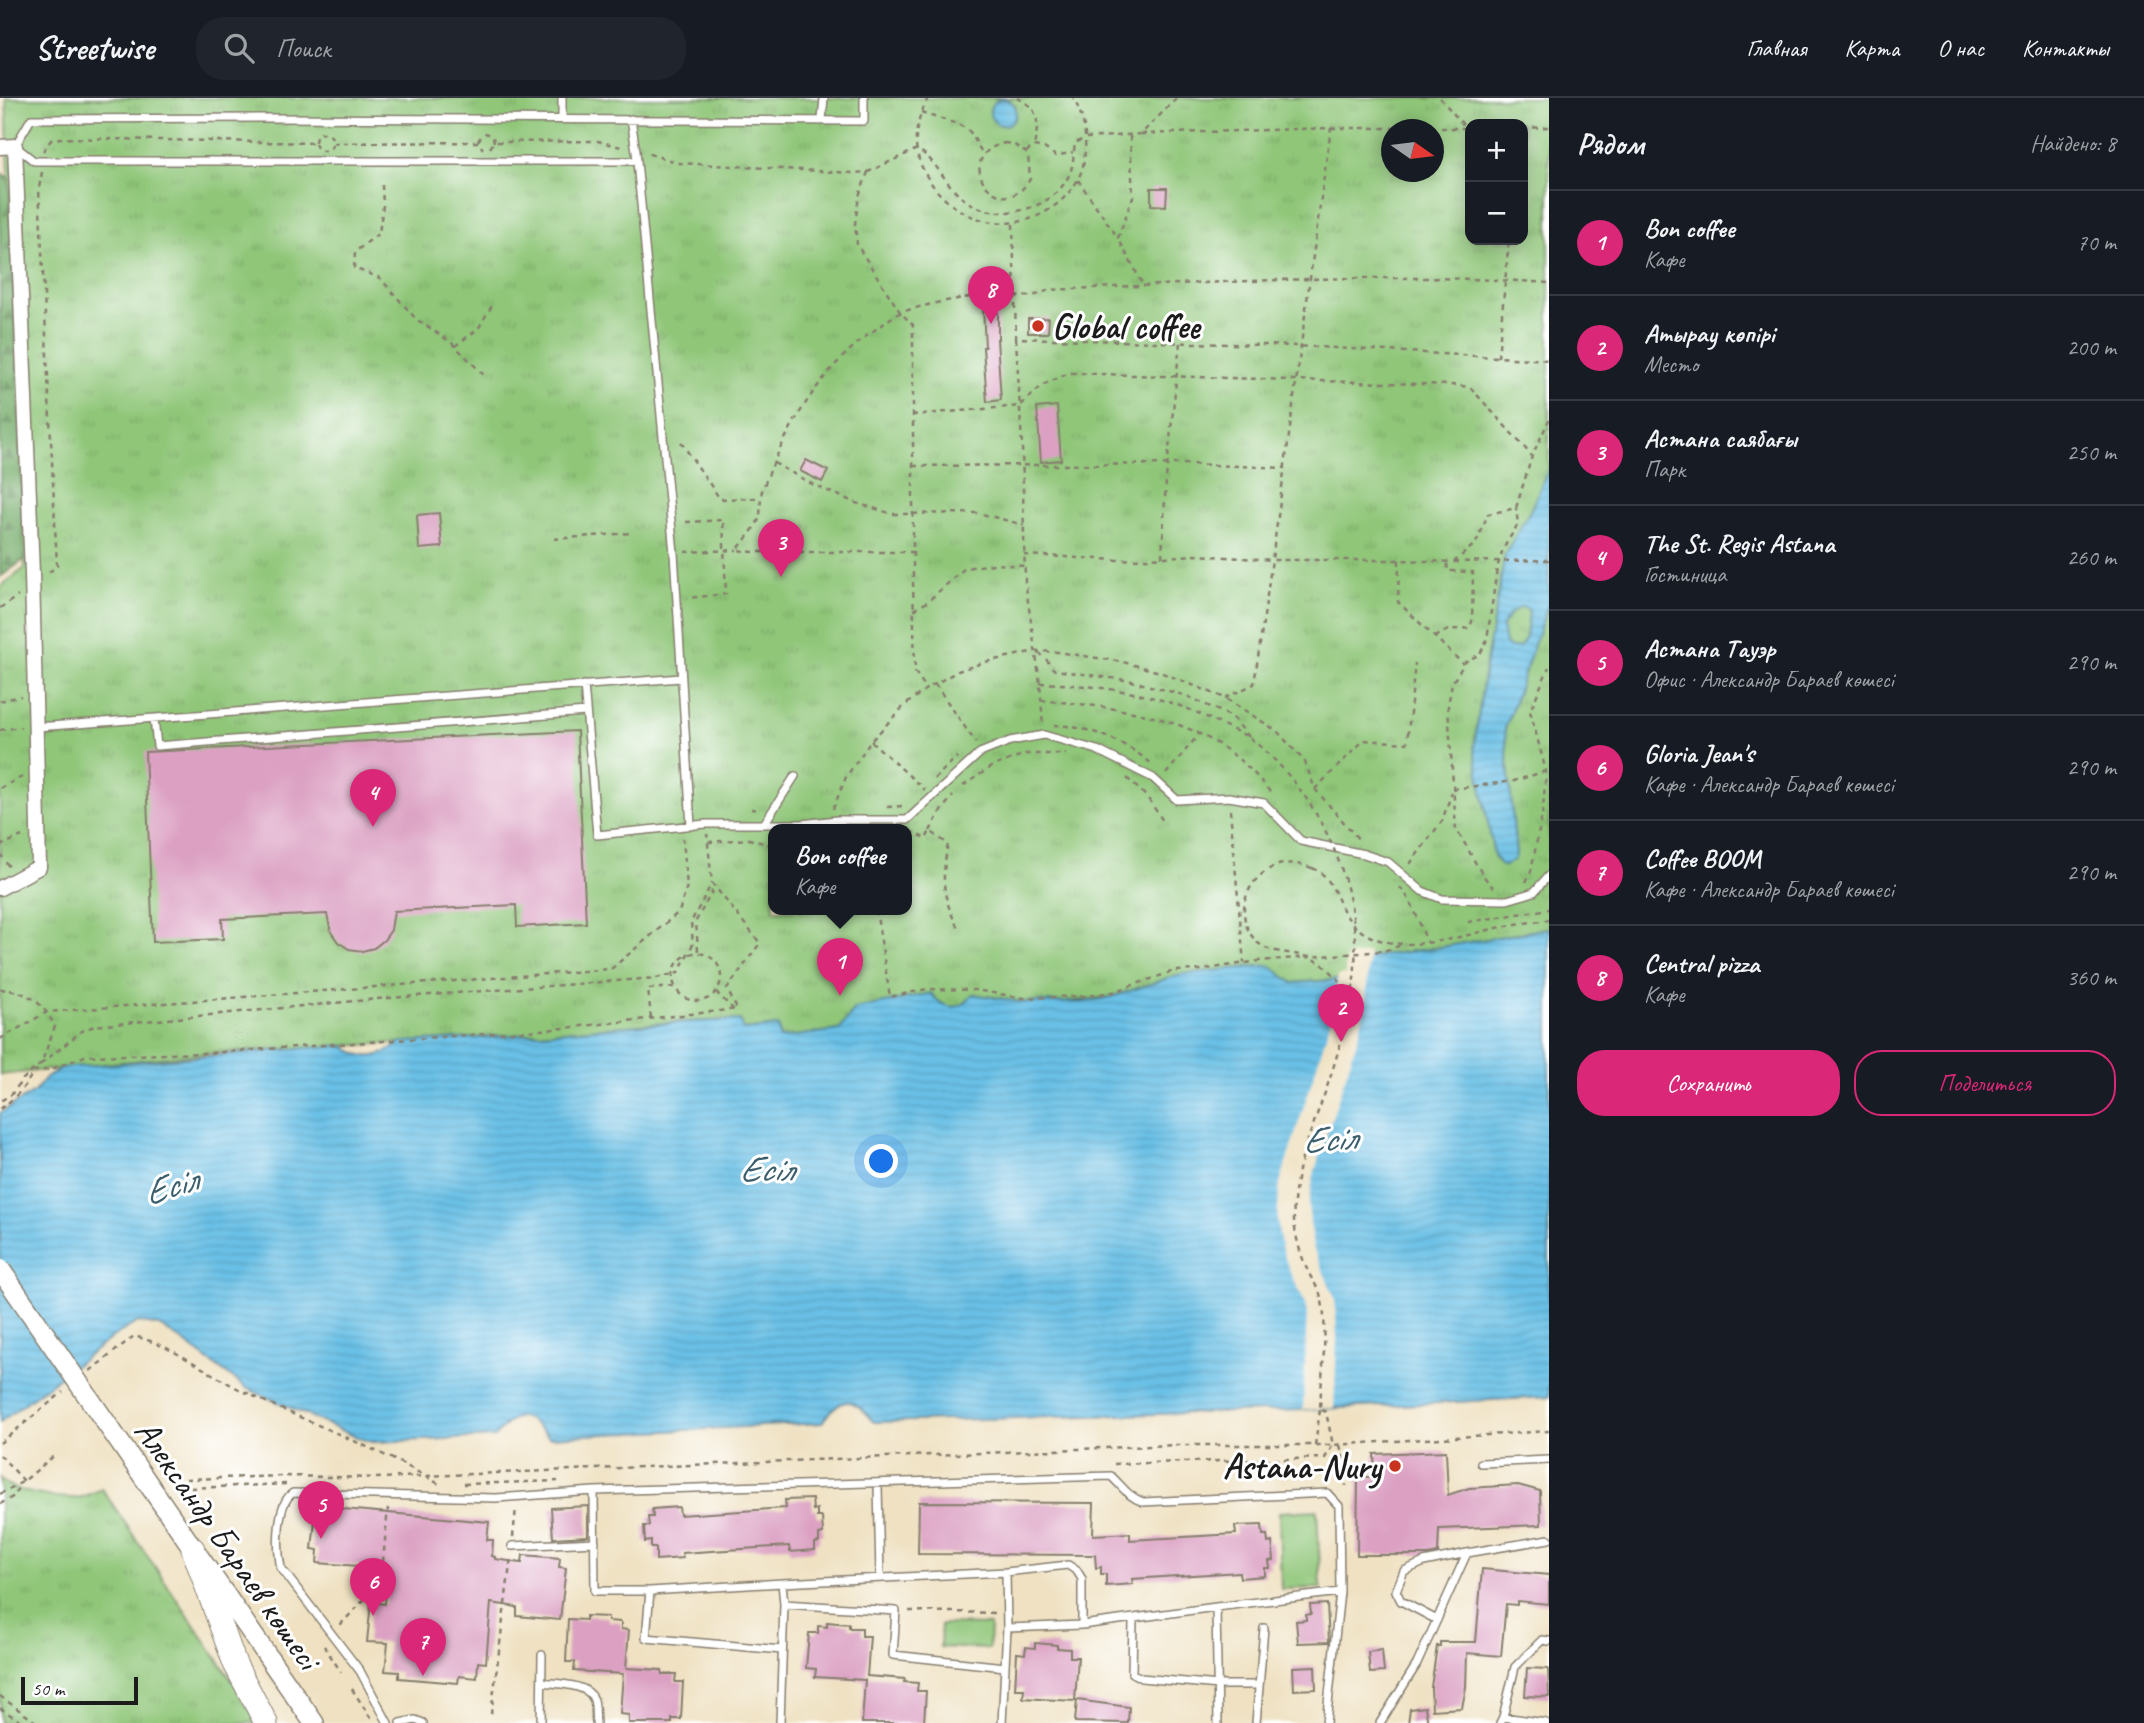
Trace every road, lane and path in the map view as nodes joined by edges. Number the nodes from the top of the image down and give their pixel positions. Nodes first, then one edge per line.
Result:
1 (562, 98) edge
2 (824, 98) edge
3 (864, 98) edge
4 (928, 98) edge
5 (1017, 98) edge
6 (1073, 98) edge
7 (1177, 98) edge
8 (1440, 98) edge
9 (921, 113) junction
10 (562, 119) junction
11 (631, 119) junction
12 (822, 120) junction
13 (1465, 125) edge
14 (1549, 127) edge
15 (1331, 128) junction
16 (1465, 128) edge
17 (1528, 128) edge
18 (1141, 134) junction
19 (1130, 136) junction
20 (1086, 138) junction
21 (478, 142) junction
22 (494, 142) junction
23 (314, 143) junction
24 (333, 143) junction
25 (7, 146) edge
26 (1034, 146) junction
27 (916, 149) junction
28 (636, 151) junction
29 (1026, 152) junction
30 (1073, 152) junction
31 (985, 154) junction
32 (42, 161) junction
33 (636, 161) junction
34 (868, 172) junction
35 (1077, 179) junction
36 (382, 185) dead end
37 (1013, 224) junction
38 (1118, 238) junction
39 (1508, 245) edge
40 (1309, 278) junction
41 (1506, 280) junction
42 (1549, 283) edge
43 (1143, 286) junction
44 (1015, 298) junction
45 (493, 304) dead end
46 (900, 312) junction
47 (1016, 338) junction
48 (1180, 342) junction
49 (455, 346) junction
50 (1299, 346) junction
51 (1498, 357) junction
52 (1549, 360) edge
53 (486, 377) dead end
54 (1177, 378) junction
55 (1296, 380) junction
56 (1020, 406) junction
57 (912, 415) junction
58 (1549, 420) edge
59 (681, 442) dead end
60 (1532, 456) junction
61 (774, 463) junction
62 (912, 466) junction
63 (1023, 466) junction
64 (1286, 468) junction
65 (761, 498) junction
66 (1516, 508) junction
67 (686, 523) dead end
68 (1024, 525) junction
69 (631, 533) dead end
70 (554, 539) dead end
71 (724, 550) junction
72 (737, 550) junction
73 (914, 552) junction
74 (674, 553) junction
75 (1024, 555) junction
76 (1162, 557) junction
77 (1399, 559) junction
78 (1274, 560) junction
79 (1549, 560) edge
80 (1447, 562) junction
81 (1454, 562) junction
82 (1024, 566) junction
83 (32, 585) junction
84 (688, 598) dead end
85 (0, 608) edge
86 (914, 610) junction
87 (1435, 637) junction
88 (1035, 652) junction
89 (1415, 663) dead end
90 (1463, 664) junction
91 (1549, 667) edge
92 (681, 678) junction
93 (1040, 683) junction
94 (935, 684) junction
95 (584, 685) junction
96 (926, 689) junction
97 (36, 693) junction
98 (1226, 698) junction
99 (1041, 700) junction
100 (0, 701) edge
101 (586, 712) junction
102 (154, 719) junction
103 (1043, 725) dead end
104 (37, 726) junction
105 (0, 730) edge
106 (1199, 733) junction
107 (1250, 738) junction
108 (986, 740) dead end
109 (871, 741) junction
110 (976, 743) junction
111 (968, 749) dead end
112 (961, 754) dead end
113 (1069, 754) dead end
114 (38, 770) junction
115 (1547, 770) edge
116 (795, 776) dead end
117 (1125, 777) dead end
118 (1158, 783) junction
119 (0, 788) edge
120 (1315, 789) junction
121 (1453, 789) junction
122 (925, 790) junction
123 (1229, 797) junction
124 (920, 800) dead end
125 (1275, 800) dead end
126 (906, 806) dead end
127 (834, 808) junction
128 (844, 808) dead end
129 (879, 808) dead end
130 (822, 809) dead end
131 (706, 824) junction
132 (764, 824) junction
133 (1166, 824) dead end
134 (687, 826) junction
135 (39, 828) junction
136 (912, 831) edge
137 (930, 831) junction
138 (1321, 836) dead end
139 (1332, 838) dead end
140 (1350, 841) dead end
141 (1359, 841) junction
142 (708, 842) junction
143 (1371, 842) dead end
144 (768, 844) edge
145 (0, 846) edge
146 (1549, 875) edge
147 (1408, 878) junction
148 (1528, 879) dead end
149 (1488, 883) dead end
150 (714, 884) junction
151 (0, 888) edge
152 (1549, 909) edge
153 (877, 915) edge
154 (1549, 920) edge
155 (1468, 922) dead end
156 (959, 930) dead end
157 (1405, 944) junction
158 (1428, 944) junction
159 (698, 952) junction
160 (689, 954) junction
161 (1244, 963) junction
162 (673, 974) junction
163 (675, 986) junction
164 (0, 989) edge
165 (716, 991) junction
166 (1352, 994) junction
167 (734, 1010) junction
168 (47, 1012) junction
169 (651, 1020) junction
170 (0, 1039) edge
171 (41, 1064) junction
172 (33, 1071) junction
173 (0, 1101) edge
174 (0, 1109) edge
175 (0, 1269) edge
176 (0, 1288) edge
177 (83, 1377) dead end
178 (72, 1385) dead end
179 (91, 1401) junction
180 (1320, 1409) junction
181 (1549, 1431) edge
182 (0, 1443) edge
183 (1340, 1444) junction
184 (1315, 1445) junction
185 (1332, 1445) junction
186 (56, 1454) dead end
187 (0, 1455) edge
188 (1549, 1460) edge
189 (1481, 1464) dead end
190 (527, 1471) junction
191 (425, 1476) junction
192 (186, 1479) dead end
193 (24, 1481) junction
194 (283, 1483) dead end
195 (18, 1484) junction
196 (878, 1485) junction
197 (442, 1486) dead end
198 (1346, 1486) dead end
199 (191, 1488) dead end
200 (594, 1491) junction
201 (0, 1494) edge
202 (517, 1497) junction
203 (0, 1504) edge
204 (388, 1507) dead end
205 (1549, 1539) edge
206 (595, 1542) junction
207 (512, 1546) junction
208 (193, 1549) junction
209 (1467, 1553) junction
210 (1006, 1572) junction
211 (880, 1577) junction
212 (782, 1583) junction
213 (650, 1591) junction
214 (1340, 1592) junction
215 (784, 1604) junction
216 (1216, 1607) junction
217 (897, 1611) junction
218 (1007, 1613) junction
219 (1133, 1620) junction
220 (1437, 1620) junction
221 (1082, 1625) junction
222 (1007, 1628) junction
223 (1264, 1628) dead end
224 (331, 1632) junction
225 (1549, 1641) edge
226 (324, 1646) dead end
227 (782, 1650) junction
228 (542, 1656) dead end
229 (1005, 1667) junction
230 (341, 1672) dead end
231 (542, 1682) junction
232 (1219, 1685) junction
233 (1259, 1685) junction
234 (352, 1689) dead end
235 (0, 1696) edge
236 (0, 1708) edge
237 (491, 1714) dead end
238 (370, 1717) dead end
239 (1502, 1720) edge
240 (23, 1723) edge
241 (37, 1723) edge
242 (266, 1723) edge
243 (314, 1723) edge
244 (388, 1723) edge
245 (401, 1723) edge
246 (423, 1723) edge
247 (541, 1723) edge
248 (596, 1723) edge
249 (780, 1723) edge
250 (1002, 1723) edge
251 (1218, 1723) edge
252 (1256, 1723) edge
253 (1326, 1723) edge
254 (1380, 1723) edge
255 (1546, 1723) edge

1 - 10 lane
2 - 12 lane
3 - 12 lane
4 - 9 path
5 - 26 path
6 - 20 path
7 - 18 path
8 - 13 path
9 - 27 path
9 - 31 path
10 - 11 lane
10 - 25 lane
11 - 12 lane
11 - 28 lane
14 - 17 path
15 - 16 path
15 - 18 path
15 - 40 path
18 - 19 path
19 - 20 path
19 - 38 path
20 - 30 path
20 - 35 path
21 - 22 path
21 - 22 path
21 - 24 path
22 - 28 path
23 - 24 path
23 - 24 path
23 - 32 path
25 - 32 lane
25 - 83 street
26 - 29 path
26 - 30 path
27 - 30 path
27 - 34 path
27 - 37 path
28 - 33 lane
28 - 34 path
29 - 31 path
29 - 31 path
32 - 33 lane
32 - 83 path
33 - 74 lane
34 - 46 path
35 - 37 path
35 - 38 path
36 - 49 path
37 - 44 path
38 - 43 path
39 - 41 path
40 - 41 path
40 - 43 path
40 - 50 path
41 - 42 path
41 - 51 path
43 - 44 path
44 - 46 path
44 - 47 path
45 - 49 path
46 - 57 path
46 - 61 path
47 - 48 path
47 - 56 path
48 - 50 path
48 - 54 path
49 - 53 path
50 - 51 path
50 - 55 path
51 - 52 path
54 - 55 path
54 - 56 path
54 - 76 path
55 - 60 path
55 - 64 path
56 - 57 path
56 - 63 path
57 - 62 path
58 - 60 path
59 - 65 path
60 - 66 path
61 - 65 path
61 - 68 path
62 - 63 path
62 - 73 path
63 - 64 path
63 - 68 path
64 - 78 path
65 - 72 path
66 - 81 path
66 - 90 path
67 - 71 path
68 - 75 path
69 - 70 path
71 - 72 path
71 - 74 path
71 - 84 path
72 - 73 path
73 - 86 path
74 - 92 lane
75 - 76 path
75 - 82 path
76 - 78 path
77 - 78 path
77 - 80 path
77 - 87 path
78 - 98 path
79 - 81 path, bridge
80 - 81 path
80 - 87 path
82 - 86 path
82 - 88 path
83 - 85 path
83 - 97 street
86 - 96 path
87 - 90 path
88 - 93 path
88 - 94 path
88 - 98 path
88 - 107 path
89 - 120 path
90 - 121 path
91 - 115 path
92 - 95 lane
92 - 134 lane
93 - 99 path
93 - 107 path
94 - 96 path
94 - 110 path
95 - 101 lane
95 - 102 lane
96 - 109 path
97 - 100 path
97 - 104 street
98 - 120 path
99 - 103 path
99 - 106 path
101 - 102 lane
101 - 134 lane
102 - 104 lane
104 - 105 path
104 - 114 street
106 - 118 path
106 - 125 path
107 - 166 path, bridge
108 - 110 path
109 - 122 path
109 - 127 path
110 - 111 path
112 - 122 path
113 - 137 path
114 - 119 path
114 - 135 street
115 - 121 path
115 - 148 path
116 - 132 lane
117 - 133 path
118 - 123 lane
118 - 132 lane
120 - 141 path
121 - 147 path
121 - 149 path
122 - 124 path
123 - 147 lane
123 - 161 path
126 - 129 path
127 - 128 path
127 - 130 path
131 - 132 lane
131 - 134 lane
131 - 142 path
134 - 168 path
135 - 145 path
135 - 151 street
136 - 137 path
137 - 156 path
138 - 139 path
140 - 141 path
141 - 143 path
142 - 144 path
142 - 150 path
146 - 147 lane
147 - 158 path
150 - 159 path
150 - 160 path
150 - 167 path
152 - 155 path
153 - 161 path
154 - 158 path
157 - 158 path
157 - 161 path
157 - 166 path, bridge
159 - 160 path
159 - 165 path
160 - 162 path
162 - 163 path
162 - 171 path
163 - 165 path
163 - 169 path
164 - 168 path
165 - 167 path
166 - 180 path, bridge
167 - 169 path
168 - 170 path
168 - 171 path
169 - 172 path
171 - 172 path
172 - 173 path
172 - 174 path
175 - 179 main road, bridge
176 - 179 main road, bridge
177 - 191 path
178 - 182 path
179 - 208 main road, Александр Бараев көшесі
180 - 184 path
180 - 185 path
181 - 183 path
183 - 185 path
183 - 198 path
184 - 185 path
184 - 190 path
186 - 193 path
187 - 193 path
188 - 189 lane
190 - 191 path
190 - 202 path
191 - 192 path
191 - 197 path
193 - 195 path
194 - 199 path
195 - 201 path
195 - 203 path
196 - 200 lane
196 - 211 lane
196 - 214 lane
200 - 202 lane
200 - 206 lane
202 - 207 path
202 - 224 lane
204 - 224 path
205 - 209 lane
206 - 207 lane
206 - 213 lane
207 - 237 path
208 - 242 main road
208 - 243 main road, Александр Бараев көшесі
209 - 220 lane
209 - 220 lane
210 - 211 lane
210 - 218 lane
210 - 221 lane
211 - 212 lane
212 - 213 lane
212 - 215 lane
213 - 227 lane
214 - 216 lane
214 - 253 lane
215 - 217 lane
215 - 227 lane
216 - 219 lane
216 - 232 lane
217 - 218 path
217 - 229 lane
218 - 222 lane
219 - 221 lane
219 - 232 lane
220 - 254 lane
221 - 222 lane
222 - 229 lane
223 - 233 lane
224 - 244 lane
225 - 239 lane
226 - 230 path
227 - 249 lane
228 - 231 lane
229 - 250 lane
231 - 247 lane
231 - 248 lane
232 - 233 lane
232 - 251 lane
233 - 252 lane
234 - 238 path
235 - 241 path
236 - 240 path
239 - 255 lane
245 - 246 lane

